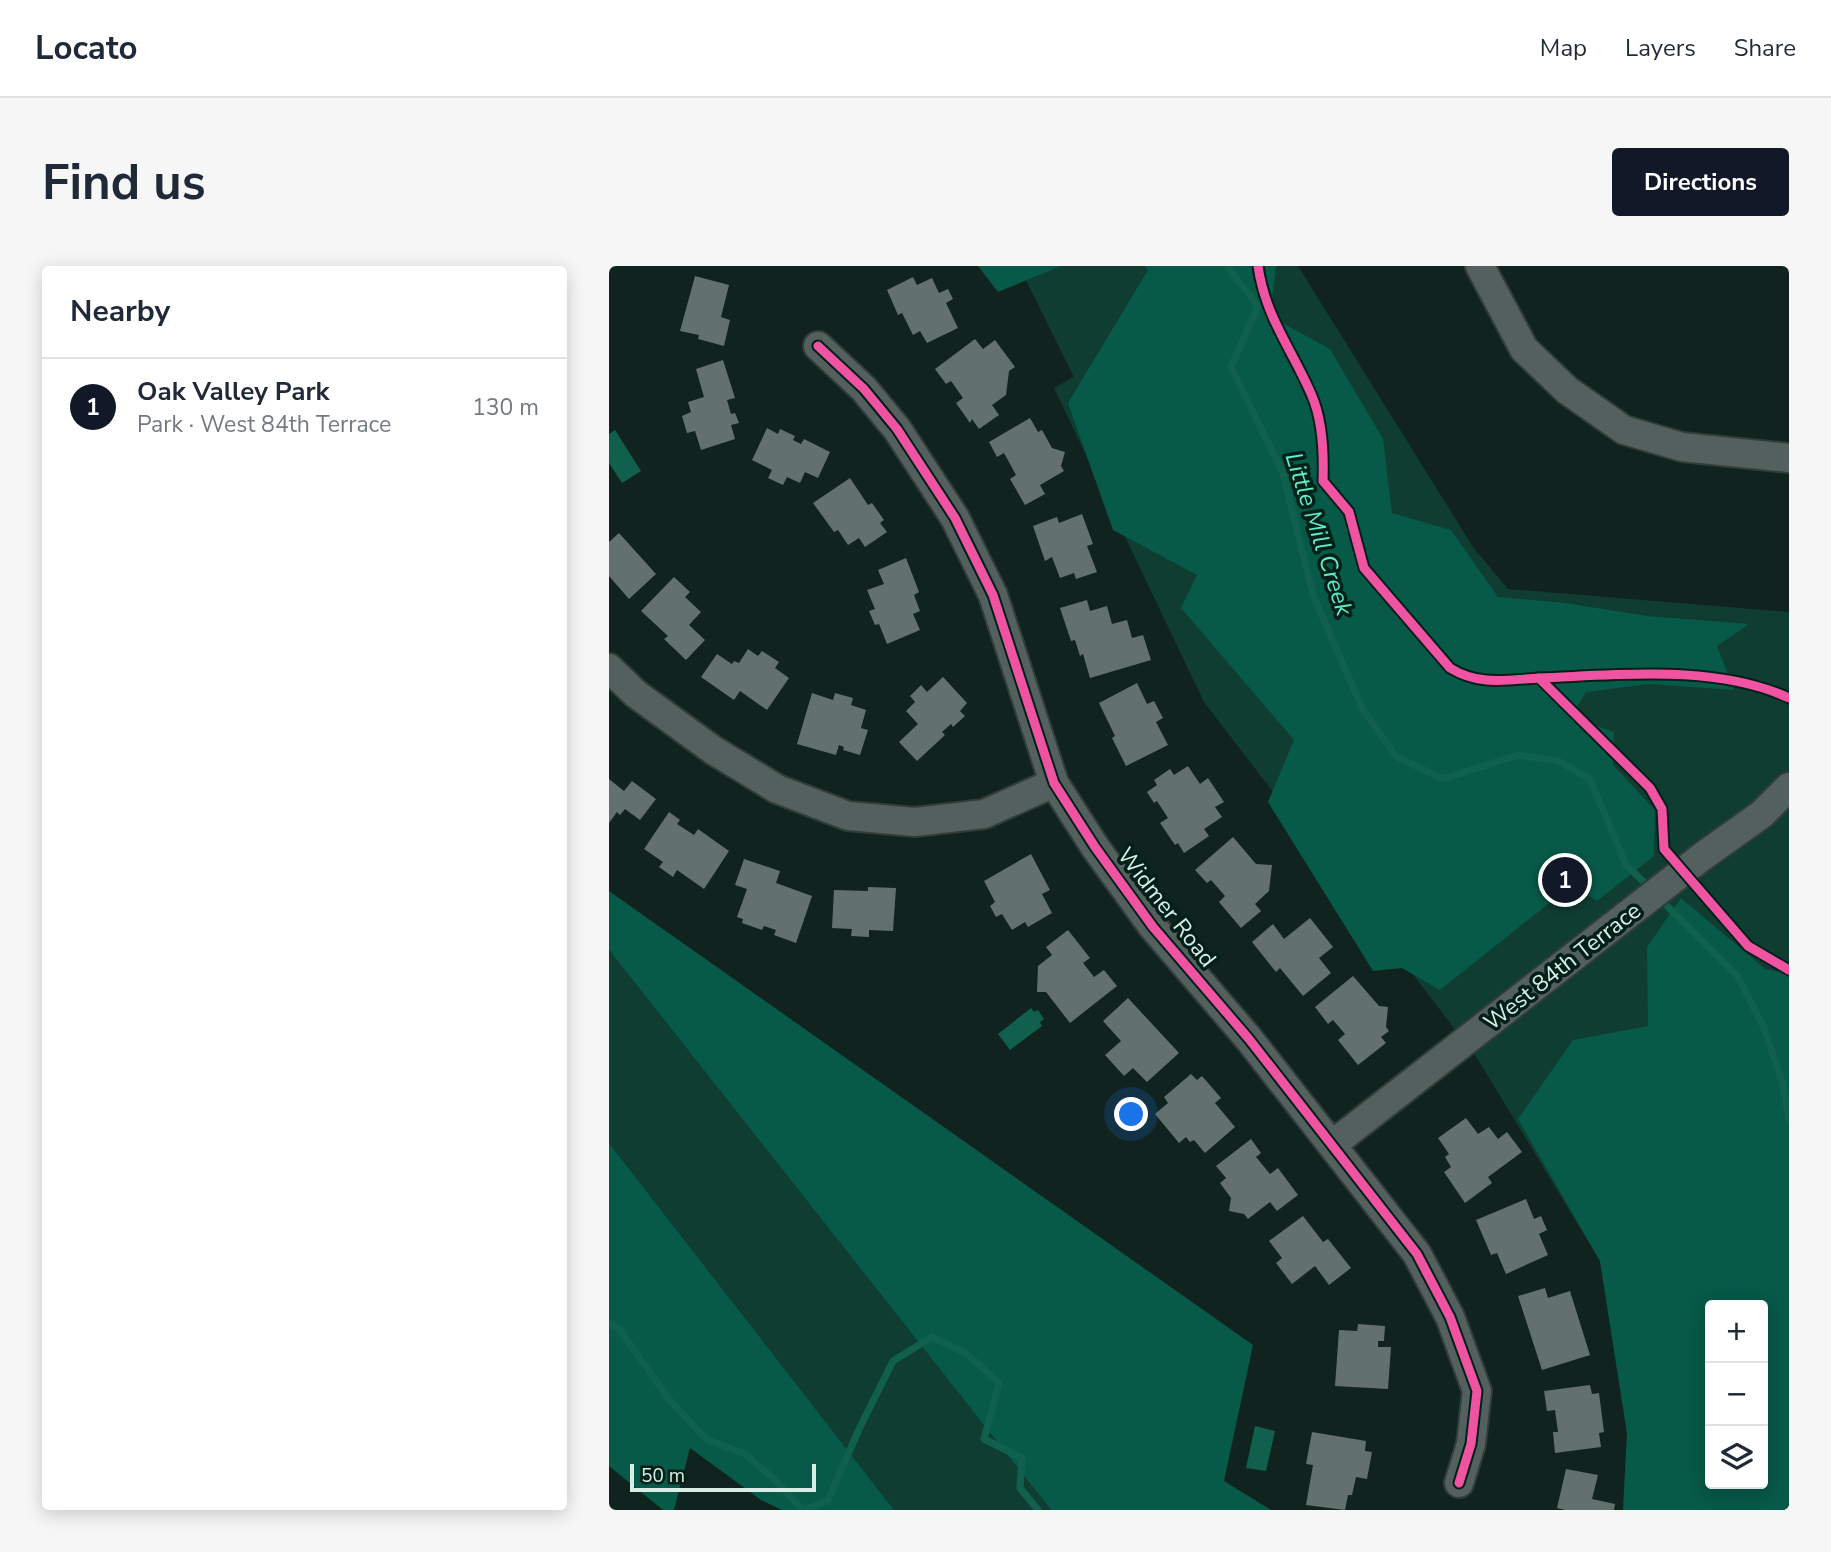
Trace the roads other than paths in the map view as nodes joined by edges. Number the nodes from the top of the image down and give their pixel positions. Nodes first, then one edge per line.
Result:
1 (1481, 266) edge
2 (818, 346) dead end
3 (1789, 458) edge
4 (609, 668) edge
5 (1053, 783) junction
6 (1789, 787) edge
7 (1333, 1144) junction
8 (1459, 1483) dead end

1 - 3 street
2 - 5 street, Widmer Road
4 - 5 street
5 - 7 street, Widmer Road
6 - 7 street, West 84th Terrace
7 - 8 street, Widmer Road

